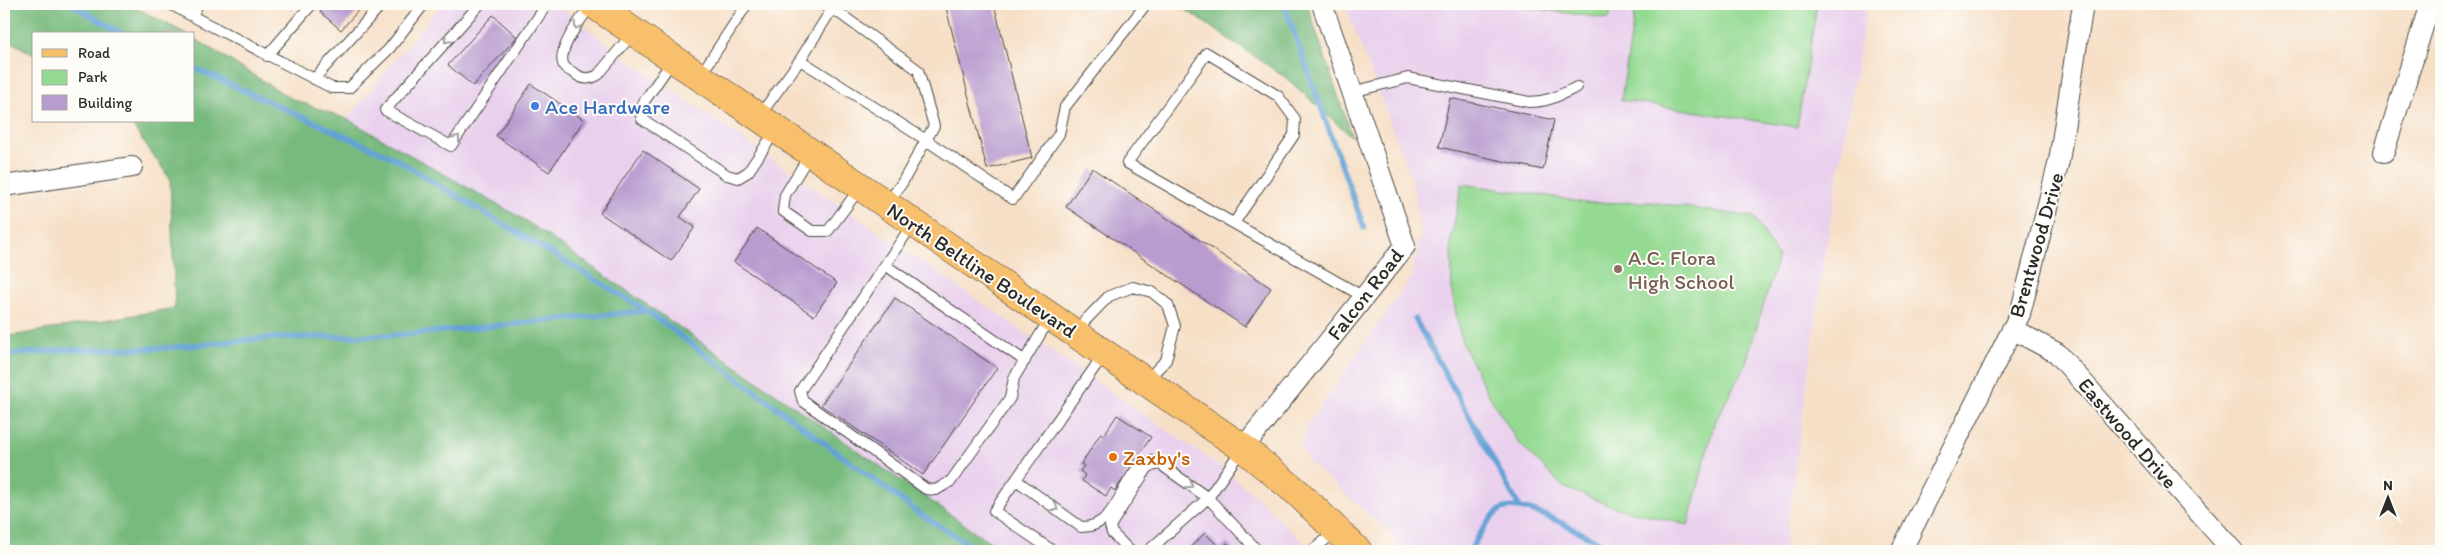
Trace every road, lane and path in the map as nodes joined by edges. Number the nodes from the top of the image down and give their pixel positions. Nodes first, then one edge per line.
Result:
1 (170, 4) edge
2 (198, 4) edge
3 (312, 4) edge
4 (382, 4) edge
5 (424, 4) edge
6 (480, 4) edge
7 (547, 4) edge
8 (592, 4) edge
9 (747, 4) edge
10 (1322, 4) edge
11 (2083, 4) edge
12 (2430, 4) edge
13 (834, 6) edge
14 (1143, 8) dead end
15 (192, 16) junction
16 (634, 32) junction
17 (267, 56) junction
18 (673, 59) junction
19 (800, 60) junction
20 (700, 77) junction
21 (314, 79) junction
22 (1577, 87) dead end
23 (1352, 92) junction
24 (768, 123) junction
25 (926, 140) junction
26 (2384, 152) dead end
27 (811, 153) junction
28 (132, 168) dead end
29 (4, 186) edge
30 (860, 187) junction
31 (886, 204) junction
32 (913, 223) junction
33 (1234, 223) junction
34 (885, 265) junction
35 (1364, 297) junction
36 (1051, 317) junction
37 (2012, 329) junction
38 (1073, 332) junction
39 (1104, 354) junction
40 (1025, 361) junction
41 (1146, 382) junction
42 (1243, 448) junction
43 (1160, 464) junction
44 (1016, 480) junction
45 (1208, 498) junction
46 (1337, 530) junction
47 (1053, 551) edge
48 (1130, 551) edge
49 (1148, 551) edge
50 (1258, 551) edge
51 (1312, 551) edge
52 (1358, 551) edge
53 (1901, 551) edge
54 (2233, 551) edge

1 - 15 lane
2 - 15 lane
3 - 17 lane
4 - 21 lane
5 - 21 lane
6 -> 7 lane
8 - 16 main road, North Beltline Boulevard
8 -> 16 lane
9 - 20 lane
10 - 23 street, Falcon Road
11 - 37 street, Brentwood Drive
12 - 26 street
13 - 19 lane
13 - 25 lane
14 - 25 lane
15 - 17 lane
16 - 18 main road, North Beltline Boulevard
17 - 21 lane
18 - 20 main road, North Beltline Boulevard
18 - 24 lane
19 - 24 lane
19 - 25 lane
20 - 24 main road, North Beltline Boulevard
22 - 23 lane
23 - 35 street, Falcon Road
24 - 27 main road, North Beltline Boulevard
25 - 31 lane
27 - 30 main road, North Beltline Boulevard
27 - 30 lane
28 - 29 street
30 - 31 main road, North Beltline Boulevard
31 - 32 main road, North Beltline Boulevard
32 - 34 lane
32 - 36 main road, North Beltline Boulevard
33 - 33 lane
33 - 35 lane
34 - 40 lane
34 - 40 lane
35 - 42 street, Falcon Road
36 - 38 main road, North Beltline Boulevard
36 - 40 lane
37 - 53 street, Brentwood Drive
37 - 54 street, Eastwood Drive
38 - 39 main road, North Beltline Boulevard
38 - 41 lane
39 - 41 main road, North Beltline Boulevard
39 - 44 lane
41 - 42 main road, North Beltline Boulevard
42 - 45 lane
42 - 46 main road, North Beltline Boulevard
44 -> 43 lane
43 -> 45 lane
43 - 48 lane
44 - 47 lane
45 - 49 lane
45 - 50 lane
46 - 51 lane
46 - 52 main road, North Beltline Boulevard

